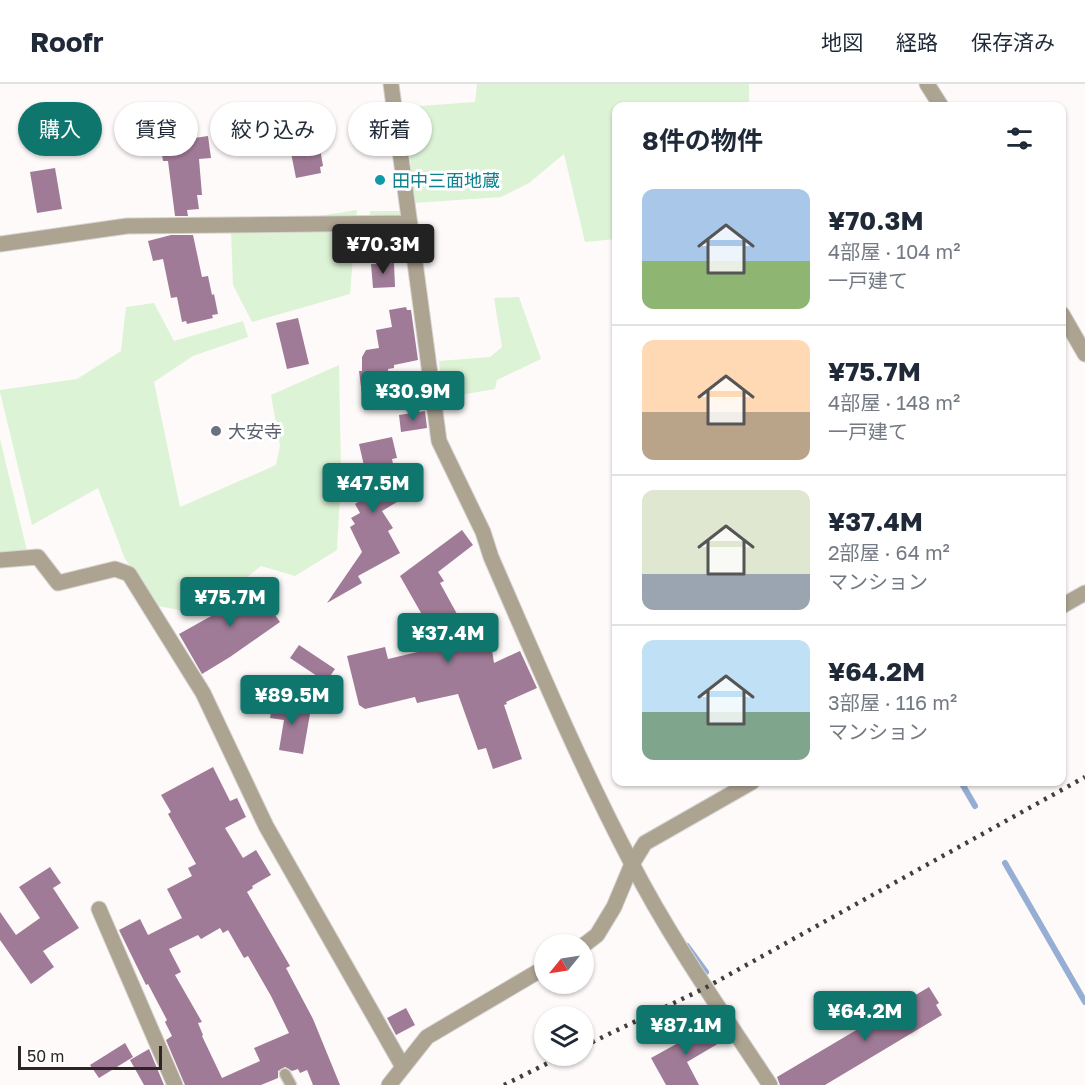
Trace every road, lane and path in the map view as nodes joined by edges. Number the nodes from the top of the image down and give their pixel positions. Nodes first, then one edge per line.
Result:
1 (391, 84) edge
2 (927, 84) edge
3 (938, 102) edge
4 (410, 223) junction
5 (0, 244) edge
6 (1066, 321) edge
7 (1085, 354) edge
8 (0, 560) edge
9 (1085, 593) edge
10 (1066, 604) edge
11 (745, 786) edge
12 (632, 864) junction
13 (99, 909) dead end
14 (594, 937) edge
15 (534, 974) edge
16 (403, 1067) junction
17 (285, 1074) dead end
18 (176, 1085) edge
19 (291, 1085) edge
20 (389, 1085) edge
21 (770, 1085) edge

1 - 4 street
2 - 3 street
4 - 5 street
4 - 12 street
6 - 7 street
8 - 16 street
9 - 10 street
11 - 12 street
12 - 14 street
12 - 21 street
13 - 18 street
15 - 16 street
16 - 20 street
17 - 19 lane

